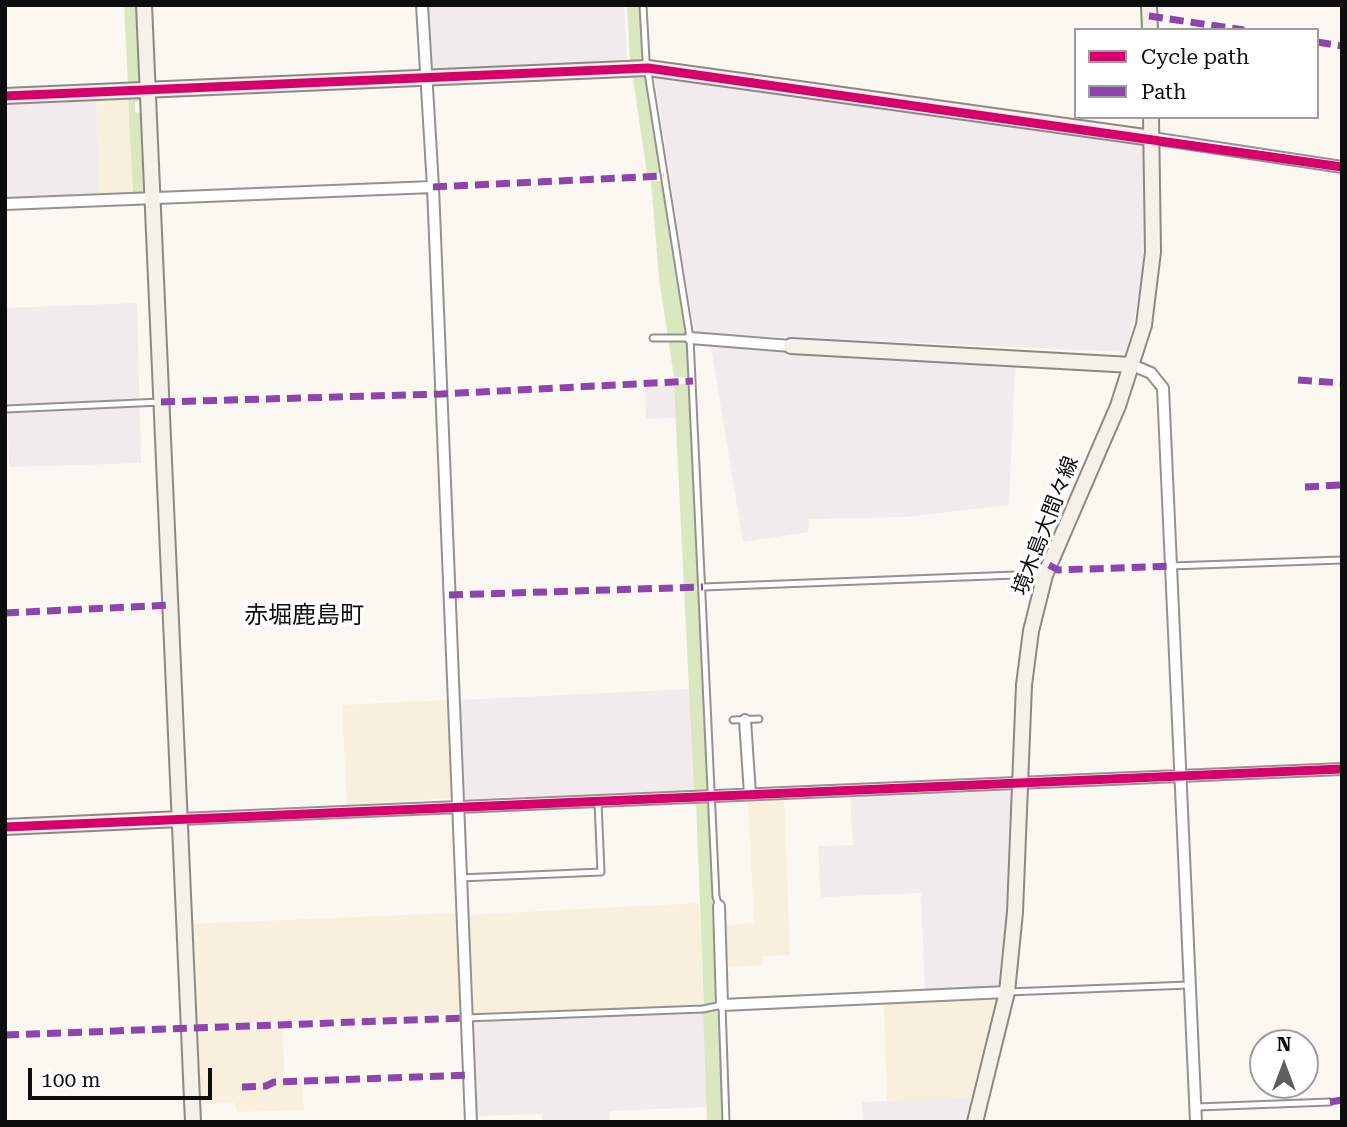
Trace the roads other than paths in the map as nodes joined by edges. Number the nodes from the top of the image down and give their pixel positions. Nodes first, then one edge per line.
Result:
1 (144, 5) edge
2 (422, 5) edge
3 (643, 5) edge
4 (1149, 5) edge
5 (1150, 28) edge
6 (648, 68) junction
7 (426, 78) junction
8 (148, 90) junction
9 (5, 96) edge
10 (1151, 119) edge
11 (1152, 138) junction
12 (1342, 167) edge
13 (433, 187) junction
14 (151, 197) junction
15 (5, 204) edge
16 (653, 338) dead end
17 (690, 338) junction
18 (791, 346) joint
19 (1132, 365) junction
20 (161, 402) junction
21 (6, 409) edge
22 (1342, 559) edge
23 (1171, 566) junction
24 (1045, 575) junction
25 (703, 586) junction
26 (759, 719) dead end
27 (733, 720) dead end
28 (745, 720) junction
29 (1342, 769) edge
30 (1180, 776) junction
31 (1018, 782) junction
32 (750, 794) junction
33 (712, 795) junction
34 (598, 800) junction
35 (457, 806) junction
36 (180, 819) junction
37 (5, 827) edge
38 (460, 878) junction
39 (719, 906) joint
40 (1189, 985) junction
41 (1007, 992) junction
42 (722, 1005) junction
43 (466, 1018) junction
44 (1330, 1102) dead end
45 (1195, 1107) junction
46 (193, 1122) edge
47 (471, 1122) edge
48 (726, 1122) edge
49 (975, 1122) edge
50 (1196, 1122) edge

1 - 8 street
2 - 7 street
3 - 6 lane
4 - 5 street
6 - 7 street
6 - 11 street
6 - 17 lane
7 - 8 street
7 - 13 street
8 - 9 street
8 - 14 street
10 - 11 street, 境木島大間々線
11 - 12 street
11 - 19 street, 境木島大間々線
13 - 14 street
13 - 35 street
14 - 15 street
14 - 20 street
16 - 17 lane
17 - 18 street
17 - 25 lane
18 - 19 street
19 - 23 street
19 - 24 street, 境木島大間々線
20 - 21 lane
20 - 36 street
22 - 23 lane
23 - 30 street
24 - 25 lane
24 - 31 street, 境木島大間々線
25 - 33 lane
26 - 28 lane
27 - 28 lane
28 - 32 street
29 - 30 street
30 - 31 street
30 - 40 street
31 - 32 street
31 - 41 street, 境木島大間々線
32 - 33 street
33 - 34 street
33 - 39 lane
34 - 35 street
34 - 38 lane
35 - 36 street
35 - 38 street
36 - 37 street
36 - 46 street
38 - 43 street
39 - 42 street
40 - 41 lane
40 - 45 street
41 - 42 street
41 - 49 street, 境木島大間々線
42 - 43 lane
42 - 48 lane
43 - 47 street
44 - 45 lane
45 - 50 street

